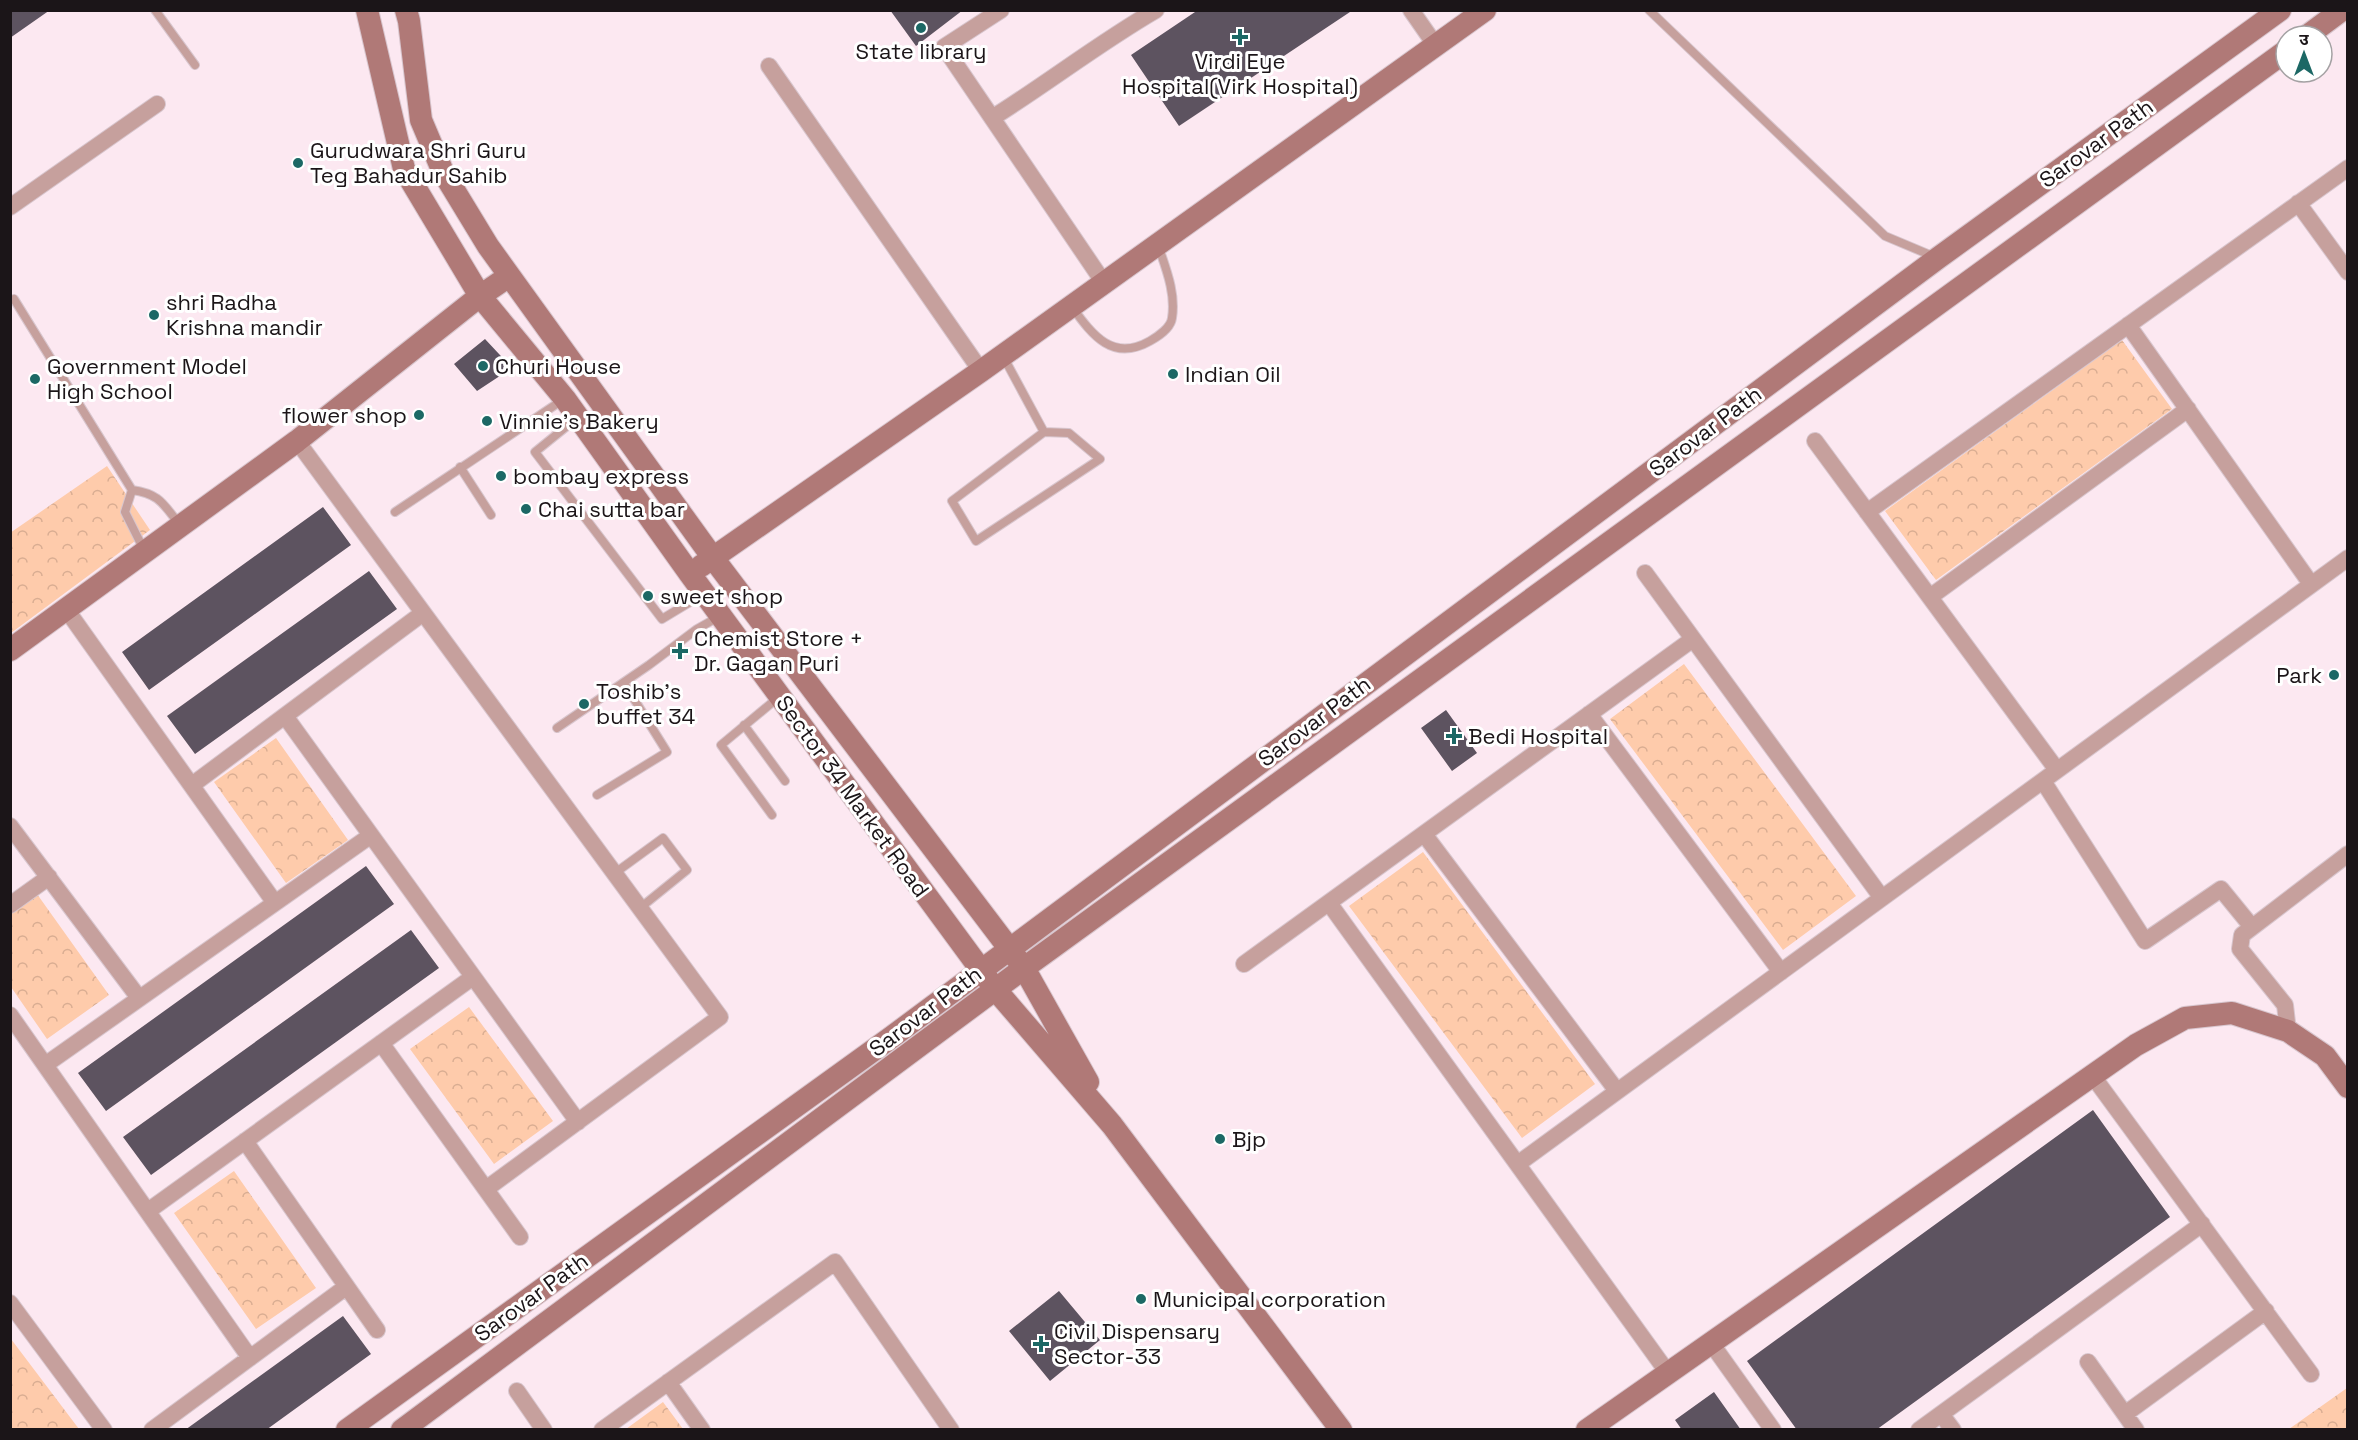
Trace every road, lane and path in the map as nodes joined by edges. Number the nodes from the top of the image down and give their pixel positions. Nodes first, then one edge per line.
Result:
1 (155, 10) edge
2 (367, 10) edge
3 (406, 10) edge
4 (1001, 10) edge
5 (1156, 10) edge
6 (1411, 10) edge
7 (1485, 10) edge
8 (1649, 10) edge
9 (2280, 10) edge
10 (2342, 10) edge
11 (2323, 24) edge
12 (1436, 46) junction
13 (2274, 60) edge
14 (195, 65) dead end
15 (769, 66) dead end
16 (157, 104) dead end
17 (993, 118) junction
18 (2348, 168) edge
19 (2298, 203) junction
20 (10, 207) edge
21 (1158, 245) junction
22 (1938, 258) junction
23 (2348, 272) edge
24 (509, 276) junction
25 (1104, 283) junction
26 (480, 296) junction
27 (14, 299) dead end
28 (1071, 306) junction
29 (2128, 325) junction
30 (1003, 356) junction
31 (981, 371) junction
32 (572, 408) junction
33 (2187, 409) junction
34 (1044, 432) junction
35 (297, 441) junction
36 (1815, 441) dead end
37 (460, 467) junction
38 (132, 490) junction
39 (395, 512) dead end
40 (1867, 512) junction
41 (491, 515) dead end
42 (181, 526) junction
43 (146, 552) junction
44 (713, 558) junction
45 (2348, 558) edge
46 (1645, 573) dead end
47 (690, 574) junction
48 (2312, 584) junction
49 (705, 593) junction
50 (1930, 597) junction
51 (66, 609) junction
52 (423, 613) junction
53 (722, 615) junction
54 (1693, 639) junction
55 (10, 650) edge
56 (624, 683) junction
57 (780, 695) junction
58 (1589, 714) junction
59 (285, 716) junction
60 (744, 725) junction
61 (557, 728) dead end
62 (2057, 770) junction
63 (785, 781) dead end
64 (2043, 781) junction
65 (192, 786) junction
66 (597, 795) dead end
67 (772, 815) dead end
68 (10, 826) edge
69 (1424, 834) junction
70 (370, 836) junction
71 (2348, 854) edge
72 (615, 873) junction
73 (49, 877) junction
74 (1882, 898) junction
75 (275, 903) junction
76 (1329, 903) junction
77 (10, 904) edge
78 (640, 908) junction
79 (2253, 927) junction
80 (1009, 947) junction
81 (1244, 964) dead end
82 (1024, 968) junction
83 (980, 970) junction
84 (1781, 972) junction
85 (474, 977) junction
86 (995, 989) junction
87 (139, 998) junction
88 (10, 1015) edge
89 (2288, 1031) junction
90 (381, 1043) junction
91 (45, 1065) junction
92 (2092, 1076) junction
93 (2348, 1087) edge
94 (1617, 1091) junction
95 (578, 1122) junction
96 (1112, 1125) junction
97 (245, 1141) junction
98 (1519, 1163) junction
99 (486, 1189) junction
100 (148, 1211) junction
101 (2202, 1224) junction
102 (520, 1237) dead end
103 (346, 1287) junction
104 (13, 1310) edge
105 (2266, 1311) junction
106 (377, 1330) dead end
107 (1711, 1343) junction
108 (250, 1358) junction
109 (2088, 1362) dead end
110 (1668, 1373) junction
111 (2311, 1374) dead end
112 (668, 1382) junction
113 (517, 1392) dead end
114 (1941, 1414) junction
115 (2125, 1414) junction
116 (104, 1430) edge
117 (152, 1430) edge
118 (347, 1430) edge
119 (402, 1430) edge
120 (544, 1430) edge
121 (602, 1430) edge
122 (702, 1430) edge
123 (951, 1430) edge
124 (1341, 1430) edge
125 (1587, 1430) edge
126 (1773, 1430) edge
127 (1919, 1430) edge
128 (1953, 1430) edge
129 (2136, 1430) edge

1 - 14 lane
2 - 26 street, Sector 34 Market Road
3 - 24 street
4 - 17 street
5 - 17 street
6 - 12 street
7 - 12 street
8 - 22 lane
9 - 22 street, Sarovar Path
10 - 11 street
12 - 21 street
13 - 82 street, Sarovar Path
15 - 31 street
16 - 20 street
17 - 25 street
18 - 19 street
19 - 23 street
19 - 29 street
21 - 25 street
21 - 28 lane
22 - 80 street, Sarovar Path
24 - 26 street
24 - 44 street
25 - 28 street
26 - 32 street, Sector 34 Market Road
26 - 35 street
27 - 38 lane
28 - 30 street
29 - 33 street
29 - 40 street
30 - 31 street
30 - 34 lane
31 - 44 street
32 - 37 lane
32 - 47 street, Sector 34 Market Road
32 - 49 lane
33 - 48 street
33 - 50 street
34 - 34 lane
35 - 42 street
35 - 52 street
36 - 40 street
37 - 39 lane
37 - 41 lane
38 - 42 lane
38 - 43 lane
40 - 50 street
42 - 43 street
43 - 51 street
44 - 47 street
44 - 80 street
45 - 48 street
46 - 54 street
47 - 49 street, Sector 34 Market Road
48 - 62 street
49 - 53 street, Sector 34 Market Road
50 - 62 street
51 - 55 street
51 - 65 street
52 - 59 street
52 - 72 street
53 - 56 lane
53 - 57 street, Sector 34 Market Road
54 - 58 street
54 - 74 street
56 - 61 lane
56 - 66 lane
57 - 60 lane
57 - 83 street, Sector 34 Market Road
58 - 69 street
58 - 84 street
59 - 65 street
59 - 70 street
60 - 63 lane
60 - 67 lane
62 - 64 street
64 - 74 street
64 - 79 street
65 - 75 street
68 - 73 street
69 - 76 street
69 - 94 street
70 - 75 street
70 - 85 street
71 - 79 street
72 - 78 street
72 - 78 lane
73 - 77 street
73 - 87 street
74 - 84 street
75 - 87 street
76 - 81 street
76 - 98 street
78 - 95 street
79 - 89 street
80 - 82 street
80 - 83 street, Sarovar Path
82 - 86 street, Sarovar Path
82 - 96 street
83 - 86 street, Sector 34 Market Road
83 - 118 street, Sarovar Path
84 - 94 street
85 - 90 street
85 - 95 street
86 - 96 street, Sector 34 Market Road
86 - 119 street, Sarovar Path
87 - 91 street
88 - 91 street
89 - 92 street
89 - 93 street
90 - 97 street
90 - 99 street
91 - 100 street
92 - 101 street
92 - 107 street
94 - 98 street
95 - 99 street
96 - 124 street
97 - 100 street
97 - 103 street
98 - 110 street
99 - 102 street
100 - 108 street
101 - 105 street
101 - 114 street
103 - 106 street
103 - 108 street
104 - 116 street
105 - 111 street
105 - 115 street
107 - 110 street
107 - 126 street
108 - 117 street
109 - 115 street
110 - 125 street
112 - 121 street
112 - 122 street
112 - 123 street
113 - 120 street
114 - 127 street
114 - 128 street
115 - 129 street

